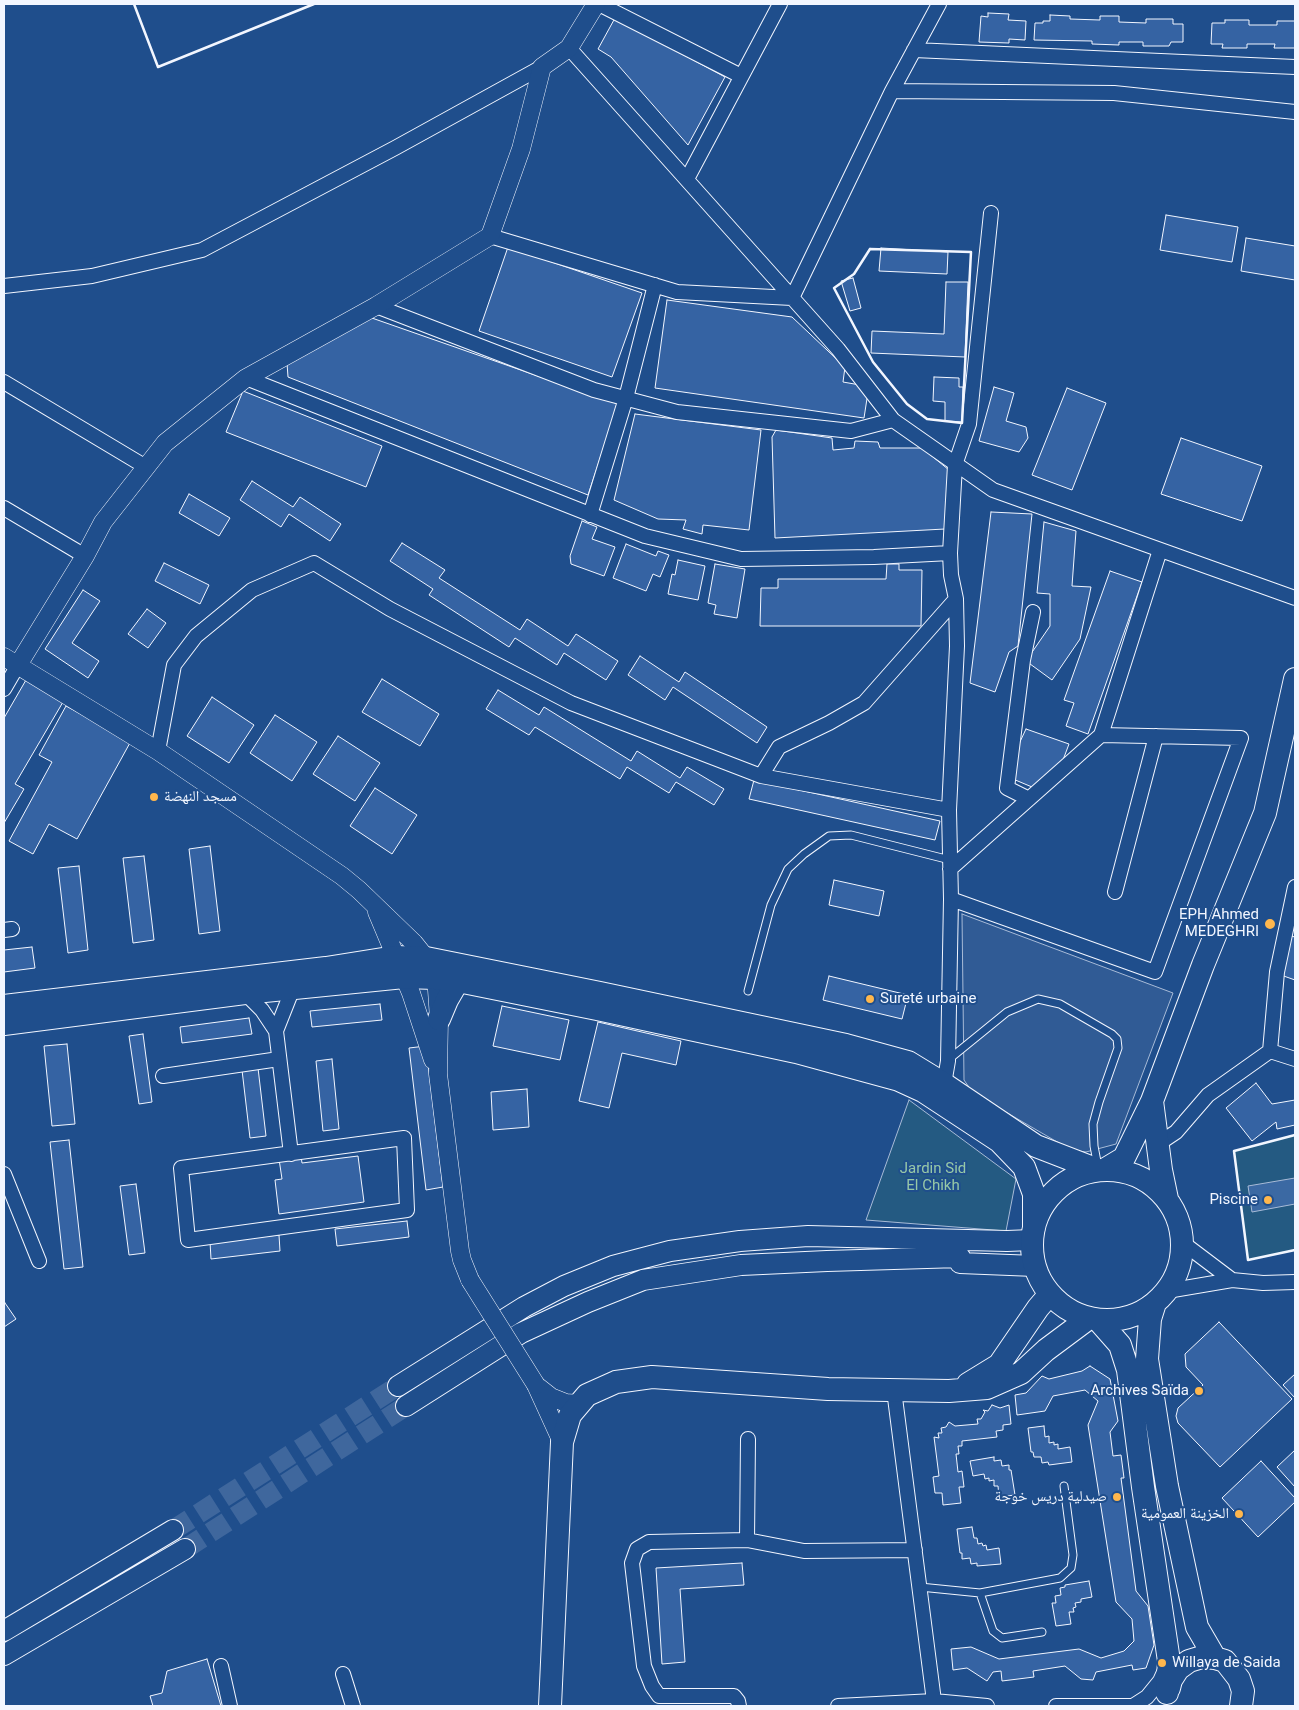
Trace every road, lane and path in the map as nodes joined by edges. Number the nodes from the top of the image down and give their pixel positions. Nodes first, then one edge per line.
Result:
1 (598, 4) edge
2 (780, 4) edge
3 (939, 4) edge
4 (569, 48) junction
5 (914, 50) junction
6 (542, 67) junction
7 (1295, 67) edge
8 (741, 76) junction
9 (892, 91) junction
10 (1295, 112) edge
11 (686, 180) junction
12 (990, 213) dead end
13 (490, 236) junction
14 (655, 285) junction
15 (4, 286) edge
16 (792, 298) junction
17 (376, 306) junction
18 (246, 378) junction
19 (4, 382) edge
20 (626, 398) junction
21 (894, 420) junction
22 (955, 465) junction
23 (146, 467) junction
24 (4, 508) edge
25 (590, 515) junction
26 (1160, 550) junction
27 (950, 554) junction
28 (85, 556) junction
29 (1295, 598) edge
30 (956, 599) junction
31 (1033, 612) dead end
32 (11, 661) edge
33 (1295, 679) edge
34 (4, 688) edge
35 (1101, 735) junction
36 (1156, 736) junction
37 (158, 751) junction
38 (761, 776) junction
39 (1029, 799) junction
40 (949, 810) junction
41 (950, 864) junction
42 (1295, 887) edge
43 (1116, 892) dead end
44 (951, 898) junction
45 (374, 904) junction
46 (395, 957) junction
47 (430, 968) junction
48 (404, 977) junction
49 (293, 980) junction
50 (458, 981) junction
51 (242, 985) junction
52 (748, 991) dead end
53 (598, 1001) junction
54 (4, 1006) edge
55 (439, 1020) junction
56 (4, 1024) edge
57 (276, 1031) junction
58 (798, 1044) junction
59 (1270, 1051) junction
60 (279, 1059) junction
61 (1295, 1059) edge
62 (948, 1061) junction
63 (438, 1074) junction
64 (163, 1076) dead end
65 (944, 1084) junction
66 (1152, 1101) junction
67 (1158, 1144) junction
68 (291, 1154) junction
69 (1101, 1170) junction
70 (4, 1174) edge
71 (1167, 1199) junction
72 (1033, 1234) junction
73 (1183, 1243) junction
74 (39, 1261) dead end
75 (1035, 1266) junction
76 (1232, 1280) junction
77 (1295, 1282) edge
78 (1050, 1294) junction
79 (1161, 1297) junction
80 (1093, 1319) junction
81 (536, 1385) junction
82 (398, 1386) tunnel mouth
83 (894, 1390) junction
84 (950, 1390) junction
85 (579, 1404) junction
86 (406, 1406) tunnel mouth
87 (748, 1439) dead end
88 (562, 1442) junction
89 (1064, 1486) dead end
90 (173, 1530) tunnel mouth
91 (747, 1540) junction
92 (185, 1549) tunnel mouth
93 (915, 1550) junction
94 (920, 1587) junction
95 (980, 1593) junction
96 (4, 1631) edge
97 (1042, 1632) dead end
98 (4, 1656) edge
99 (1215, 1658) junction
100 (1169, 1661) junction
101 (221, 1666) dead end
102 (342, 1674) dead end
103 (1168, 1700) edge
104 (934, 1701) junction
105 (230, 1706) edge
106 (353, 1706) edge
107 (550, 1706) edge
108 (739, 1706) edge
109 (838, 1706) edge
110 (987, 1706) edge
111 (1056, 1706) edge
112 (1133, 1706) edge
113 (1241, 1706) edge

1 - 4 street
1 - 8 street
2 - 8 street
3 - 5 street
4 - 6 street
4 - 11 street
5 - 7 street
5 - 9 street
6 - 13 street
6 - 15 street
8 - 11 street
9 - 10 street
9 - 16 street
11 - 16 street
12 - 22 street
13 - 14 street
13 - 17 street
14 - 16 street
14 - 20 street
16 - 21 street
17 - 18 street
17 - 20 street
18 - 23 street
18 - 25 street
19 - 23 street
20 - 21 street
20 - 25 street
21 - 22 street
22 - 26 street
22 - 27 street
23 - 28 street
24 - 28 street
25 - 27 street
26 - 29 street
26 - 35 street
27 - 30 street
28 - 32 street
30 - 38 street
30 - 40 street
31 - 39 street
32 - 34 street
32 - 37 street
33 - 66 main road
35 - 36 street
35 - 39 street
36 - 43 street
36 - 44 street
37 - 38 street
37 - 45 street
38 - 40 street
39 - 41 street
40 - 41 street
41 - 44 street
41 - 52 lane
42 - 59 street
44 - 62 street
45 - 46 street
45 - 47 street
46 - 47 main road
46 - 48 street
46 - 49 main road
47 - 48 main road
47 - 50 main road
47 - 53 main road
47 - 55 street
48 - 49 main road
48 - 63 street
49 - 51 main road
49 - 57 street
50 - 53 main road
50 - 55 main road
51 - 54 main road
51 - 56 main road
51 - 57 street
53 - 58 main road
55 - 63 street
57 - 60 street
58 - 65 main road
58 - 72 main road
59 - 61 street
59 - 67 street
60 - 64 street
60 - 68 street
62 - 65 street
62 - 69 lane
63 - 81 street, bridge
65 - 69 main road
66 - 67 main road
66 - 69 main road
67 - 71 main road
68 - 68 street
69 - 71 main road
69 - 72 main road
70 - 74 street
71 - 73 main road
72 - 75 main road
72 - 82 main road
73 - 76 street
73 - 79 main road
75 - 78 main road
75 - 86 main road
76 - 77 street
76 - 79 street
78 - 80 main road
78 - 84 main road
79 - 80 main road
79 - 99 main road
80 - 84 main road
80 - 100 main road
81 - 85 street
81 - 88 street
83 - 84 main road
83 - 85 main road
83 - 93 street
85 - 88 main road
87 - 91 street
88 - 107 main road
89 - 95 lane
90 - 96 main road
91 - 93 street
91 - 108 street
92 - 98 main road
93 - 94 street
94 - 95 lane
94 - 104 street
95 - 97 lane
99 - 103 main road
99 - 113 main road
100 - 103 main road
100 - 112 street
101 - 105 street
102 - 106 street
104 - 109 street
104 - 110 street
111 - 112 street

